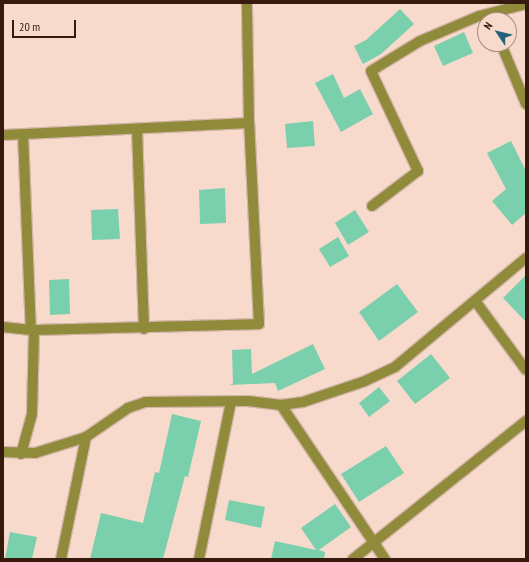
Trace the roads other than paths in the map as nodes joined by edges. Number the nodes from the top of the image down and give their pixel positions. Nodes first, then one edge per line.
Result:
1 (248, 3) edge
2 (526, 4) edge
3 (504, 12) edge
4 (477, 17) edge
5 (504, 52) edge
6 (526, 104) edge
7 (249, 123) junction
8 (138, 129) junction
9 (23, 134) junction
10 (3, 135) edge
11 (372, 206) dead end
12 (526, 258) edge
13 (476, 302) junction
14 (3, 327) edge
15 (144, 329) junction
16 (32, 330) junction
17 (526, 370) edge
18 (231, 402) junction
19 (281, 405) junction
20 (526, 421) edge
21 (86, 437) junction
22 (3, 452) edge
23 (21, 454) junction
24 (374, 542) junction
25 (61, 559) edge
26 (199, 559) edge
27 (353, 559) edge
28 (385, 559) edge

1 - 7 street
2 - 3 street
4 - 11 street
5 - 6 street
7 - 8 street
7 - 15 street
8 - 9 street
8 - 15 street
9 - 10 street
9 - 16 street
12 - 13 street
13 - 17 street
13 - 19 street
14 - 16 street
15 - 16 street
16 - 23 street
18 - 19 street
18 - 21 street
18 - 26 street
19 - 24 street
20 - 24 street
21 - 23 street
21 - 25 street
22 - 23 street
24 - 27 street
24 - 28 street

